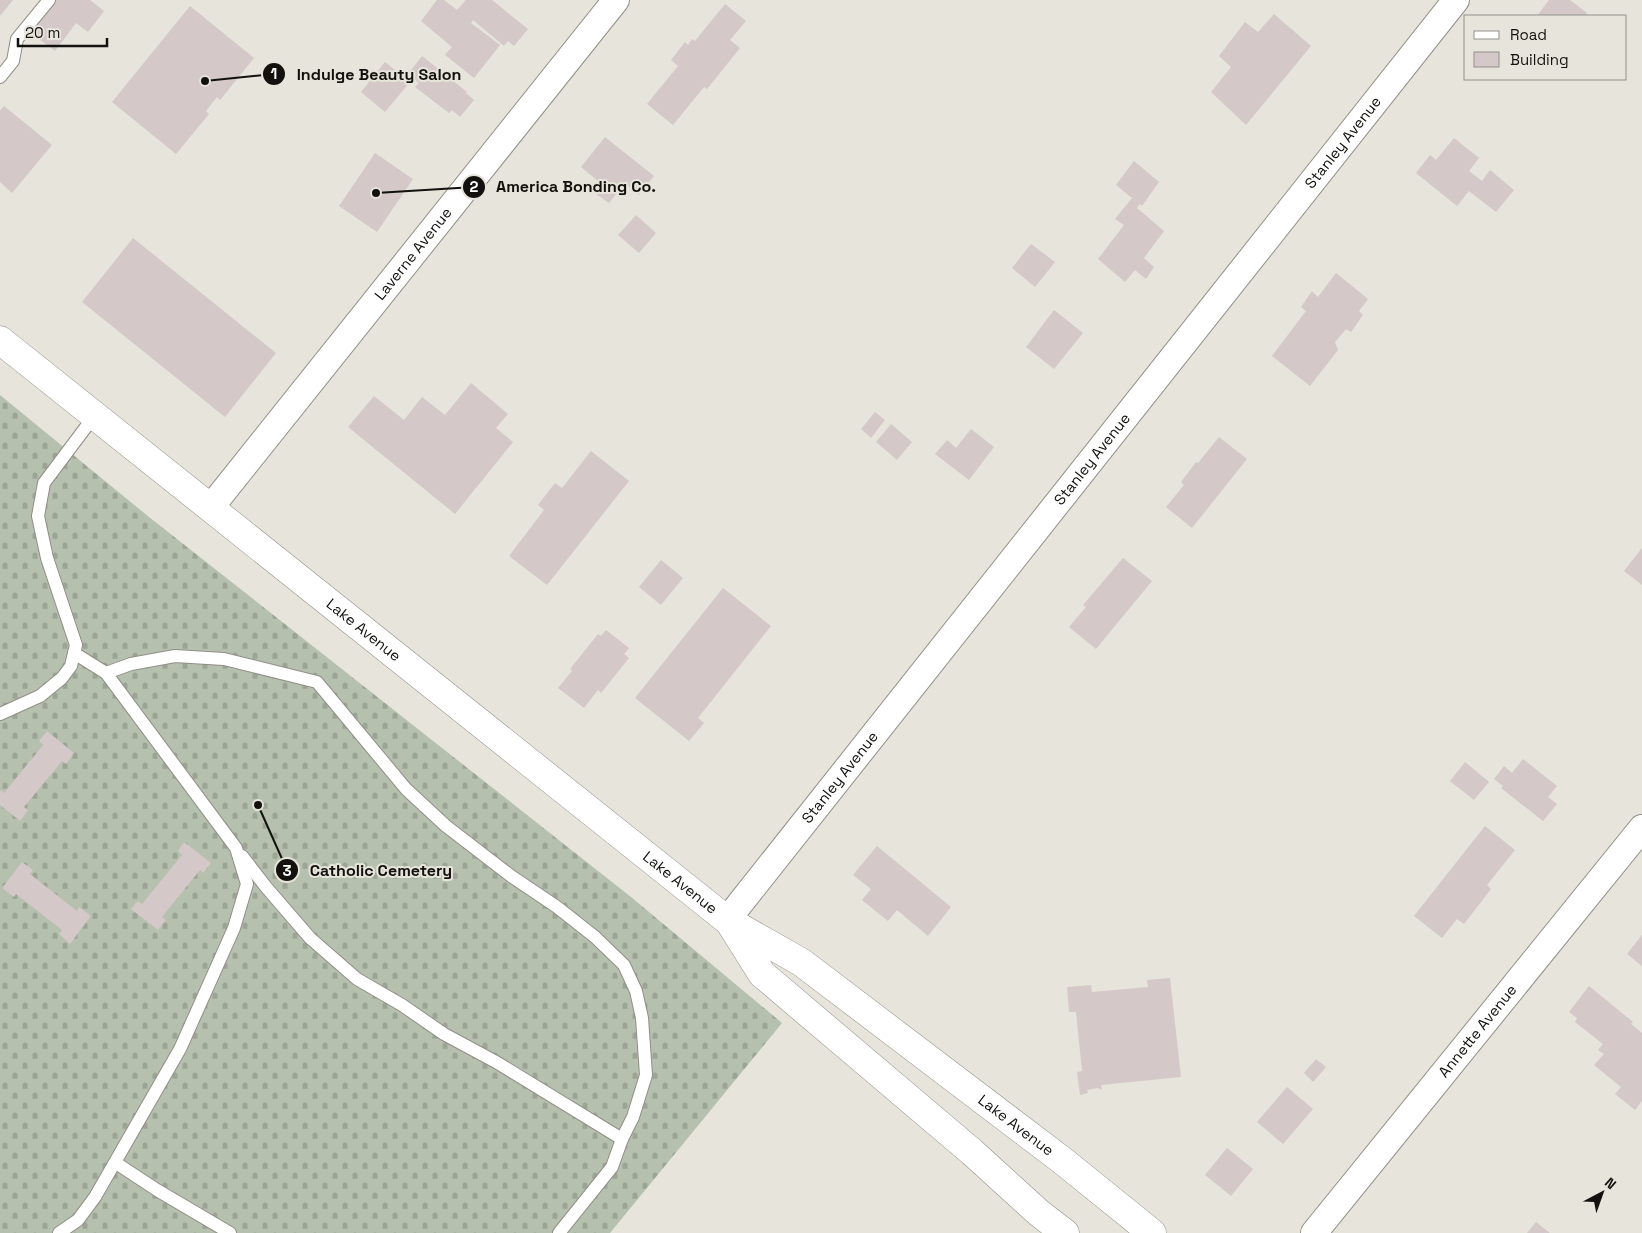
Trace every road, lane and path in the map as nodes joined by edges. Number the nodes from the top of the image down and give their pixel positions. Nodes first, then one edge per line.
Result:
1 (49, 0) edge
2 (616, 0) edge
3 (1456, 0) edge
4 (0, 77) edge
5 (0, 340) edge
6 (95, 415) junction
7 (211, 508) junction
8 (74, 653) junction
9 (106, 673) junction
10 (0, 714) edge
11 (1642, 828) edge
12 (236, 848) junction
13 (727, 920) junction
14 (622, 1139) junction
15 (116, 1163) junction
16 (59, 1233) edge
17 (230, 1233) edge
18 (559, 1233) edge
19 (1065, 1233) edge
20 (1152, 1233) edge
21 (1314, 1233) edge

1 - 4 lane
2 - 7 street, Laverne Avenue
3 - 13 street, Stanley Avenue
5 - 6 main road, Lake Avenue
6 - 7 main road, Lake Avenue
6 - 8 lane
7 - 13 main road, Lake Avenue
8 - 9 lane
8 - 10 lane
9 - 12 lane
9 - 14 lane
11 - 21 street, Annette Avenue
12 - 14 lane
12 - 15 lane
13 - 19 main road, Lake Avenue
13 - 20 main road, Lake Avenue
14 - 18 lane
15 - 16 lane
15 - 17 lane

